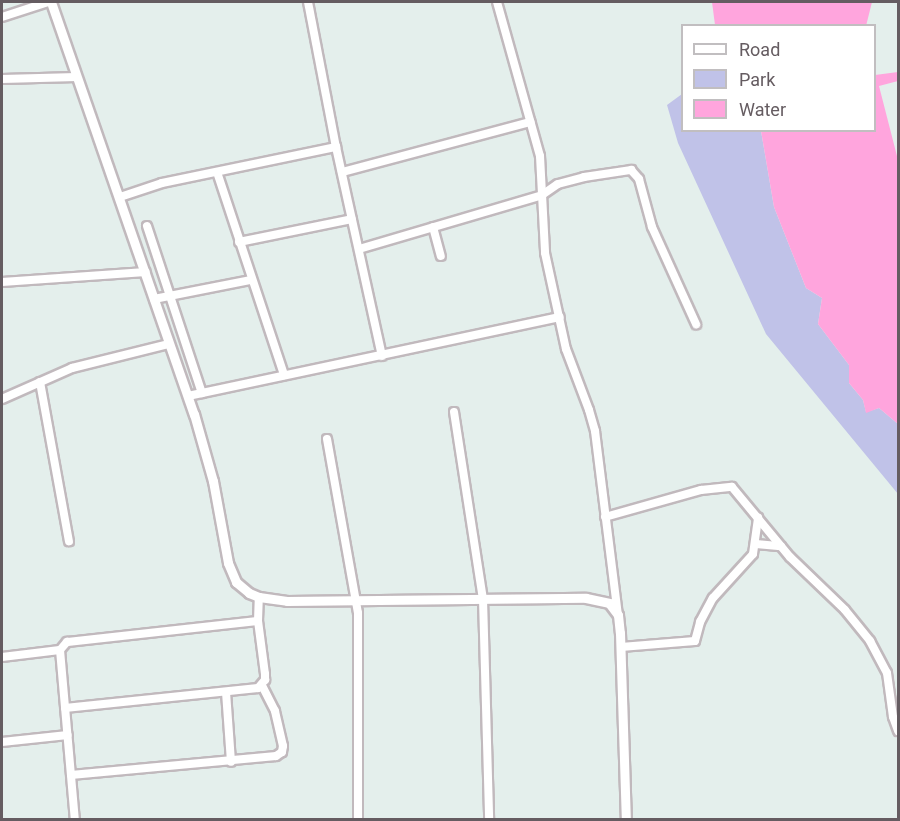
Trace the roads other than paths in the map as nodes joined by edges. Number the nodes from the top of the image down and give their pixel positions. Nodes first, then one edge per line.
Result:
1 (49, 2) edge
2 (308, 2) edge
3 (497, 2) edge
4 (2, 17) edge
5 (77, 77) junction
6 (2, 79) edge
7 (530, 122) junction
8 (336, 147) junction
9 (217, 172) junction
10 (342, 172) junction
11 (542, 195) junction
12 (120, 197) junction
13 (352, 219) junction
14 (147, 226) dead end
15 (433, 227) junction
16 (239, 242) junction
17 (359, 249) junction
18 (441, 256) dead end
19 (146, 273) junction
20 (251, 280) junction
21 (2, 282) edge
22 (169, 296) junction
23 (154, 299) junction
24 (560, 317) junction
25 (696, 324) dead end
26 (169, 344) junction
27 (382, 356) junction
28 (284, 375) junction
29 (40, 382) junction
30 (202, 393) junction
31 (188, 396) junction
32 (2, 399) edge
33 (454, 412) dead end
34 (327, 439) dead end
35 (605, 517) junction
36 (758, 517) junction
37 (69, 541) dead end
38 (756, 544) junction
39 (781, 546) junction
40 (259, 597) junction
41 (483, 599) junction
42 (357, 601) junction
43 (618, 615) junction
44 (258, 621) junction
45 (621, 647) junction
46 (60, 650) junction
47 (2, 657) edge
48 (262, 685) junction
49 (226, 692) junction
50 (65, 708) junction
51 (898, 731) edge
52 (68, 735) junction
53 (2, 742) edge
54 (231, 762) junction
55 (71, 776) junction
56 (75, 819) edge
57 (358, 819) edge
58 (489, 819) edge
59 (626, 819) edge

1 - 4 street
1 - 5 street
2 - 8 street
3 - 7 street
5 - 6 street
5 - 12 street
7 - 10 street
7 - 11 street
8 - 9 street
8 - 10 street
9 - 12 street
9 - 16 street
10 - 13 street
11 - 15 street
11 - 24 street
11 - 25 street
12 - 19 street
13 - 16 street
13 - 17 street
14 - 22 street
15 - 17 street
15 - 18 street
16 - 20 street
17 - 27 street
19 - 21 street
19 - 23 street
20 - 22 street
20 - 28 street
22 - 23 street
22 - 30 street
23 - 26 street
24 - 27 street
24 - 35 street
26 - 29 street
26 - 31 street
27 - 28 street
28 - 30 street
29 - 32 street
29 - 37 street
30 - 31 street
31 - 40 street
33 - 41 street
34 - 42 street
35 - 36 street
35 - 43 street
36 - 38 street
36 - 39 street
38 - 39 street
38 - 45 street
39 - 51 street
40 - 42 street
40 - 44 street
41 - 42 street
41 - 43 street
41 - 58 street
42 - 57 street
43 - 45 street
44 - 46 street
44 - 48 street
45 - 59 street
46 - 47 street
46 - 50 street
48 - 49 street
48 - 54 street
49 - 50 street
49 - 54 street
50 - 52 street
52 - 53 street
52 - 55 street
54 - 55 street
55 - 56 street

